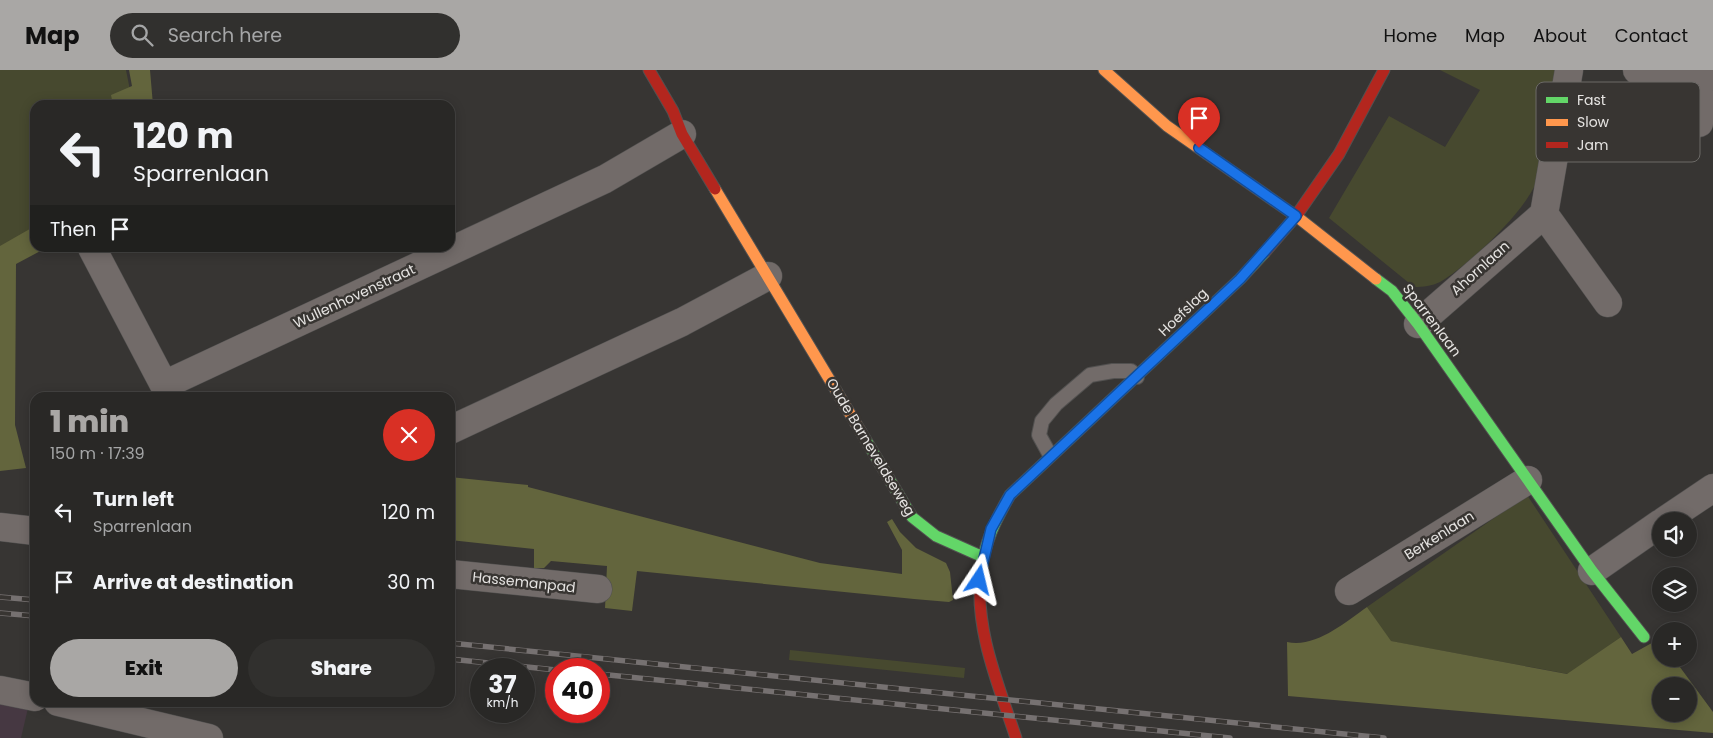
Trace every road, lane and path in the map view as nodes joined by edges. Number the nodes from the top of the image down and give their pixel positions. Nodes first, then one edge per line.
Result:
1 (649, 70) edge
2 (1104, 70) edge
3 (1384, 70) edge
4 (1637, 70) edge
5 (1706, 74) edge
6 (1700, 116) edge
7 (682, 134) junction
8 (1553, 162) edge
9 (1544, 214) junction
10 (1296, 216) junction
11 (94, 252) edge
12 (768, 276) junction
13 (1608, 303) dead end
14 (1418, 324) junction
15 (1137, 377) junction
16 (170, 391) edge
17 (455, 428) edge
18 (1050, 455) junction
19 (1528, 480) junction
20 (1713, 488) edge
21 (1678, 512) edge
22 (0, 527) edge
23 (30, 530) edge
24 (1652, 530) edge
25 (983, 557) junction
26 (1592, 571) junction
27 (455, 575) edge
28 (598, 589) dead end
29 (1349, 591) dead end
30 (1644, 636) dead end
31 (0, 690) edge
32 (30, 696) edge
33 (79, 707) edge
34 (209, 738) edge
35 (1016, 738) edge

1 - 7 street, Oude Barneveldseweg
2 - 10 street, Sparrenlaan
3 - 10 street, Hoefslag
4 - 5 street
5 - 6 street
7 - 12 street, Oude Barneveldseweg
7 - 16 street, Wullenhovenstraat
8 - 9 street
9 - 13 street
9 - 14 street, Ahornlaan
10 - 14 street, Sparrenlaan
10 - 15 street, Hoefslag
11 - 16 street, Wullenhovenstraat
12 - 17 street
12 - 25 street, Oude Barneveldseweg
14 - 19 street, Sparrenlaan
15 - 18 street, Hoefslag
15 - 18 lane
18 - 25 street, Hoefslag
19 - 26 street, Sparrenlaan
19 - 29 street, Berkenlaan
20 - 21 street
22 - 23 street
24 - 26 street
25 - 35 street
26 - 30 street, Sparrenlaan
27 - 28 street, Hassemanpad
31 - 32 street
33 - 34 street

